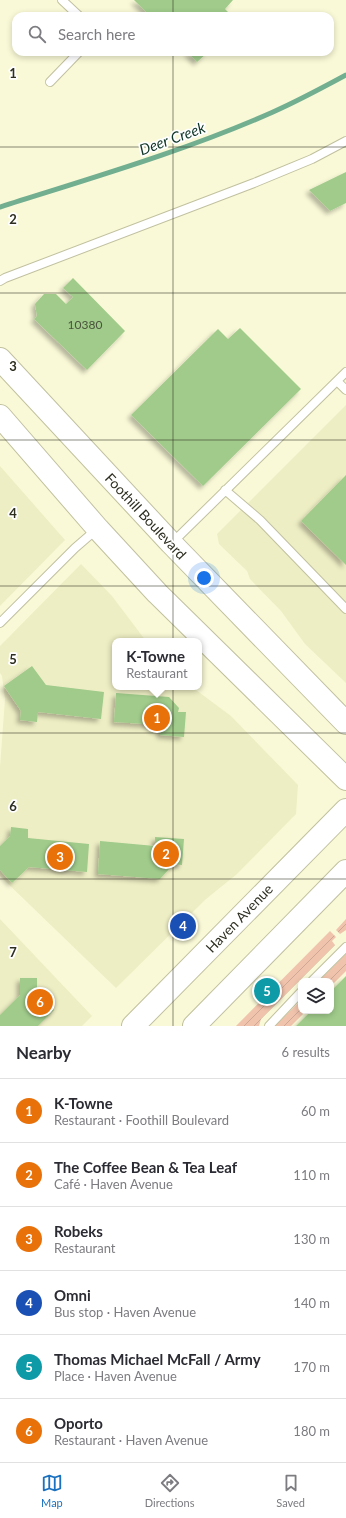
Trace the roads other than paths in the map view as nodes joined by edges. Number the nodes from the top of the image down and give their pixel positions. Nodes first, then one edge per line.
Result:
1 (62, 0) edge
2 (75, 12) edge
3 (75, 56) edge
4 (50, 82) dead end
5 (346, 142) edge
6 (0, 281) edge
7 (0, 359) edge
8 (346, 372) edge
9 (337, 381) junction
10 (346, 390) edge
11 (0, 416) edge
12 (225, 490) junction
13 (98, 529) junction
14 (171, 543) junction
15 (346, 609) edge
16 (0, 623) edge
17 (346, 723) edge
18 (346, 780) edge
19 (346, 810) edge
20 (346, 871) edge
21 (346, 947) edge
22 (315, 978) edge
23 (298, 995) edge
24 (133, 1026) edge
25 (194, 1026) edge
26 (269, 1026) edge

1 - 2 lane
3 - 4 lane
5 - 6 lane
7 - 14 main road, Foothill Boulevard
8 - 9 lane
9 - 10 lane
9 - 12 lane
11 - 13 main road
12 - 14 lane
12 - 15 lane
13 - 16 lane
13 - 18 main road
14 - 17 main road, Foothill Boulevard
19 - 24 main road, Haven Avenue
20 - 25 main road
21 - 22 lane
23 - 26 lane

